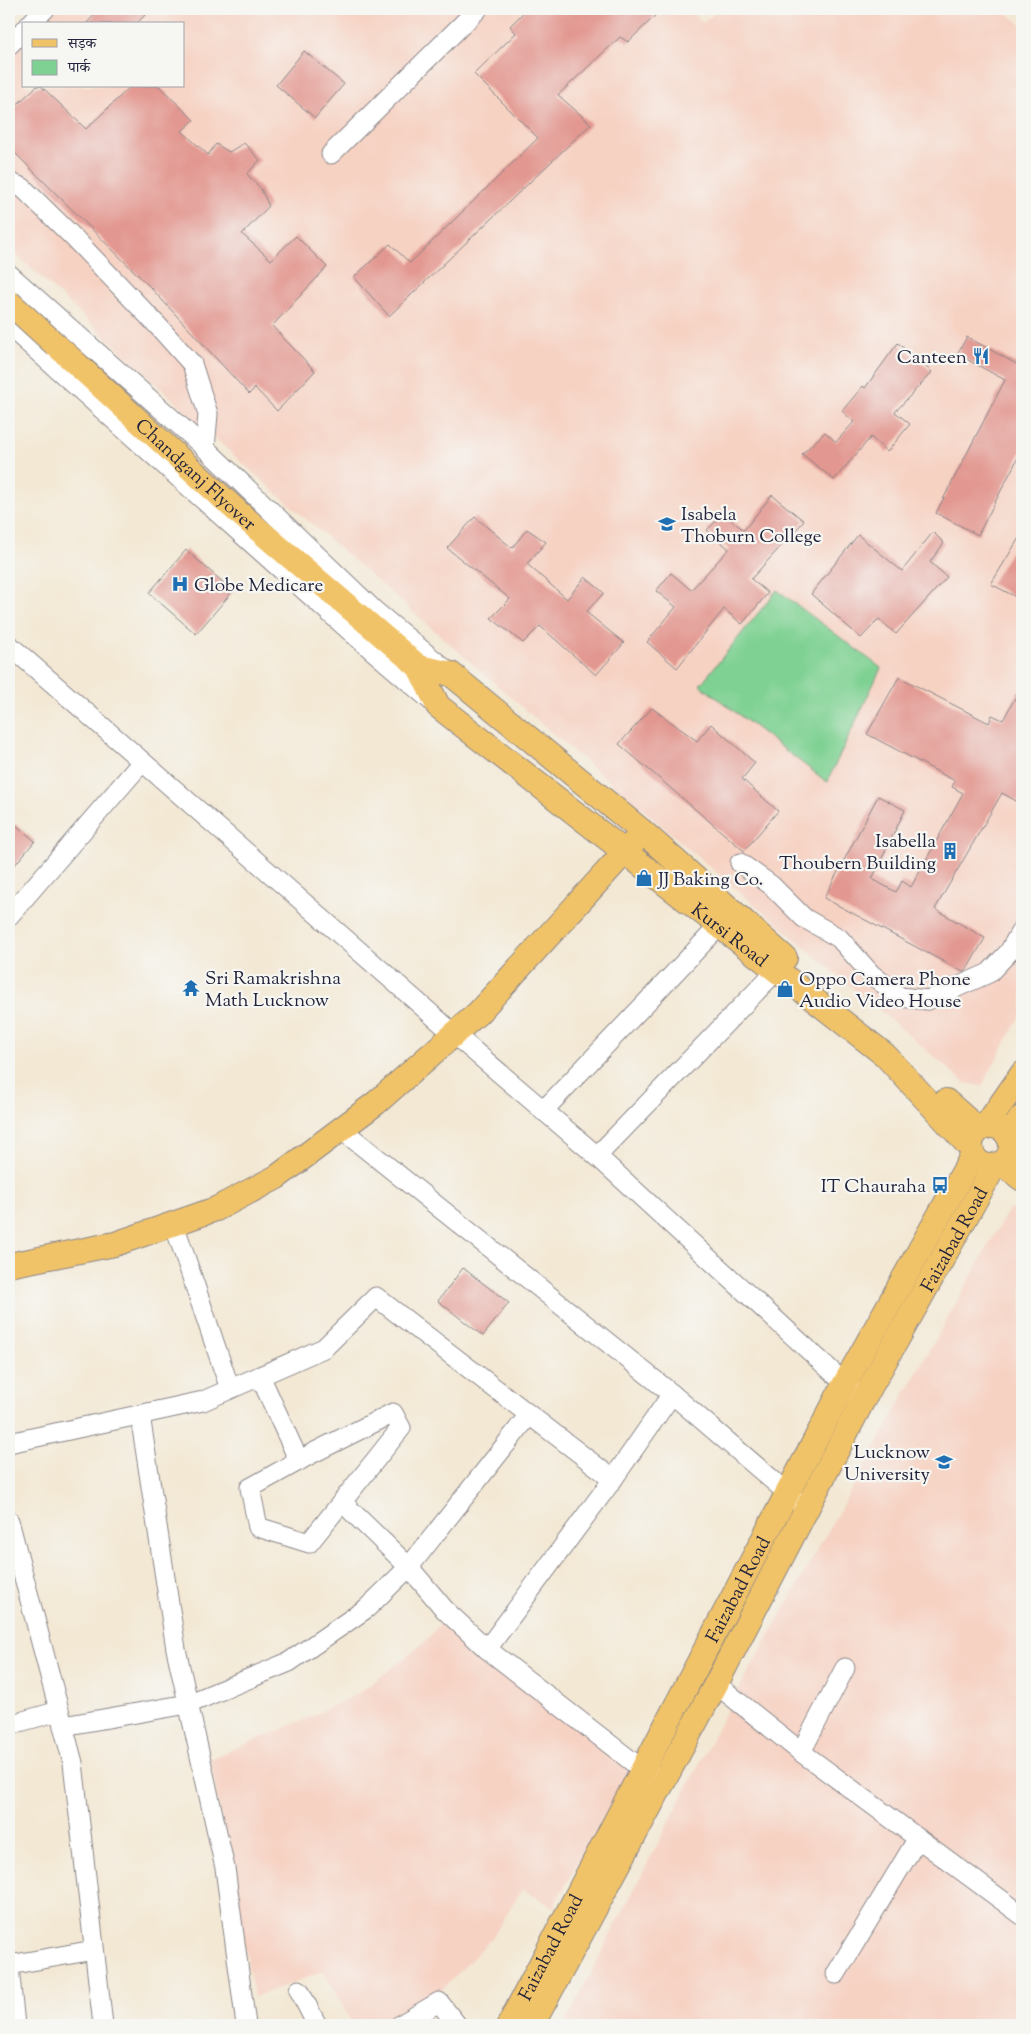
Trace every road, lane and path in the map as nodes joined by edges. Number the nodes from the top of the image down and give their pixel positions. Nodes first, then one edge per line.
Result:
1 (45, 9) edge
2 (478, 9) edge
3 (32, 22) edge
4 (22, 32) edge
5 (9, 45) edge
6 (331, 154) dead end
7 (9, 182) edge
8 (9, 274) edge
9 (37, 298) junction
10 (9, 302) edge
11 (9, 327) edge
12 (204, 448) junction
13 (388, 642) joint
14 (11, 651) edge
15 (419, 667) junction
16 (451, 674) junction
17 (438, 706) junction
18 (142, 762) junction
19 (643, 832) junction
20 (625, 851) junction
21 (740, 863) dead end
22 (9, 916) edge
23 (720, 925) junction
24 (1022, 929) edge
25 (777, 970) junction
26 (454, 1034) junction
27 (1022, 1074) edge
28 (543, 1111) junction
29 (1022, 1117) edge
30 (341, 1129) junction
31 (977, 1140) junction
32 (1013, 1142) edge
33 (597, 1156) junction
34 (998, 1164) junction
35 (1022, 1179) edge
36 (174, 1224) junction
37 (9, 1264) edge
38 (260, 1376) junction
39 (845, 1383) junction
40 (230, 1389) junction
41 (672, 1394) junction
42 (863, 1400) junction
43 (529, 1415) junction
44 (140, 1416) junction
45 (9, 1443) edge
46 (299, 1461) junction
47 (613, 1479) junction
48 (797, 1501) junction
49 (342, 1502) junction
50 (9, 1521) edge
51 (409, 1567) junction
52 (487, 1649) junction
53 (845, 1668) dead end
54 (716, 1684) junction
55 (188, 1704) junction
56 (61, 1719) junction
57 (9, 1725) edge
58 (801, 1752) junction
59 (642, 1770) junction
60 (664, 1780) junction
61 (918, 1838) junction
62 (1022, 1915) edge
63 (94, 1950) junction
64 (9, 1966) edge
65 (836, 1974) dead end
66 (298, 1990) dead end
67 (15, 2025) edge
68 (103, 2025) edge
69 (246, 2025) edge
70 (317, 2025) edge
71 (400, 2025) edge
72 (457, 2025) edge
73 (509, 2025) edge
74 (532, 2025) edge

1 - 3 street
2 - 6 street
4 - 5 street
7 - 12 street
8 - 9 street
9 - 11 street
9 - 12 street
10 - 13 main road, Chandganj Flyover, bridge
11 - 17 street
12 - 16 street
13 - 15 main road, Kursi Road
14 - 18 street
15 - 16 main road, Kursi Road
15 - 17 main road, Kursi Road
16 - 19 main road, Kursi Road
17 - 20 main road, Kursi Road
18 - 22 street
18 - 26 street
19 - 20 main road
19 - 31 main road, Kursi Road
20 - 23 main road, Kursi Road
20 - 26 main road
21 - 24 street
23 - 25 main road, Kursi Road
23 - 28 street
25 - 31 main road, Kursi Road
25 - 33 street
26 - 28 street
26 - 30 main road
27 - 31 main road, Faizabad Road
28 - 33 street
29 - 32 main road
30 - 36 main road
30 - 41 street
31 - 32 main road
31 - 34 main road
31 - 39 main road, Faizabad Road
32 - 34 main road
33 - 39 street
34 - 35 main road
34 - 42 main road, Faizabad Road
36 - 37 main road
36 - 40 street
38 - 40 street
38 - 43 street
38 - 46 street
39 - 42 street
39 - 48 main road, Faizabad Road
40 - 44 street
41 - 47 street
41 - 48 street
42 - 48 main road, Faizabad Road
43 - 47 street
43 - 51 street
44 - 45 street
44 - 55 street
46 - 49 street
46 - 49 street
47 - 52 street
48 - 54 main road, Faizabad Road
48 - 59 main road, Faizabad Road
49 - 51 street
50 - 56 street
51 - 52 street
51 - 55 street
52 - 59 street
53 - 58 street
54 - 58 street
54 - 60 main road, Faizabad Road
55 - 56 street
55 - 69 street
56 - 57 street
56 - 63 street
58 - 61 street
59 - 60 street
59 - 73 main road, Faizabad Road
60 - 74 main road, Faizabad Road
61 - 62 street
61 - 65 street
63 - 64 street
63 - 68 street
64 - 67 street
66 - 70 street
71 - 72 street

